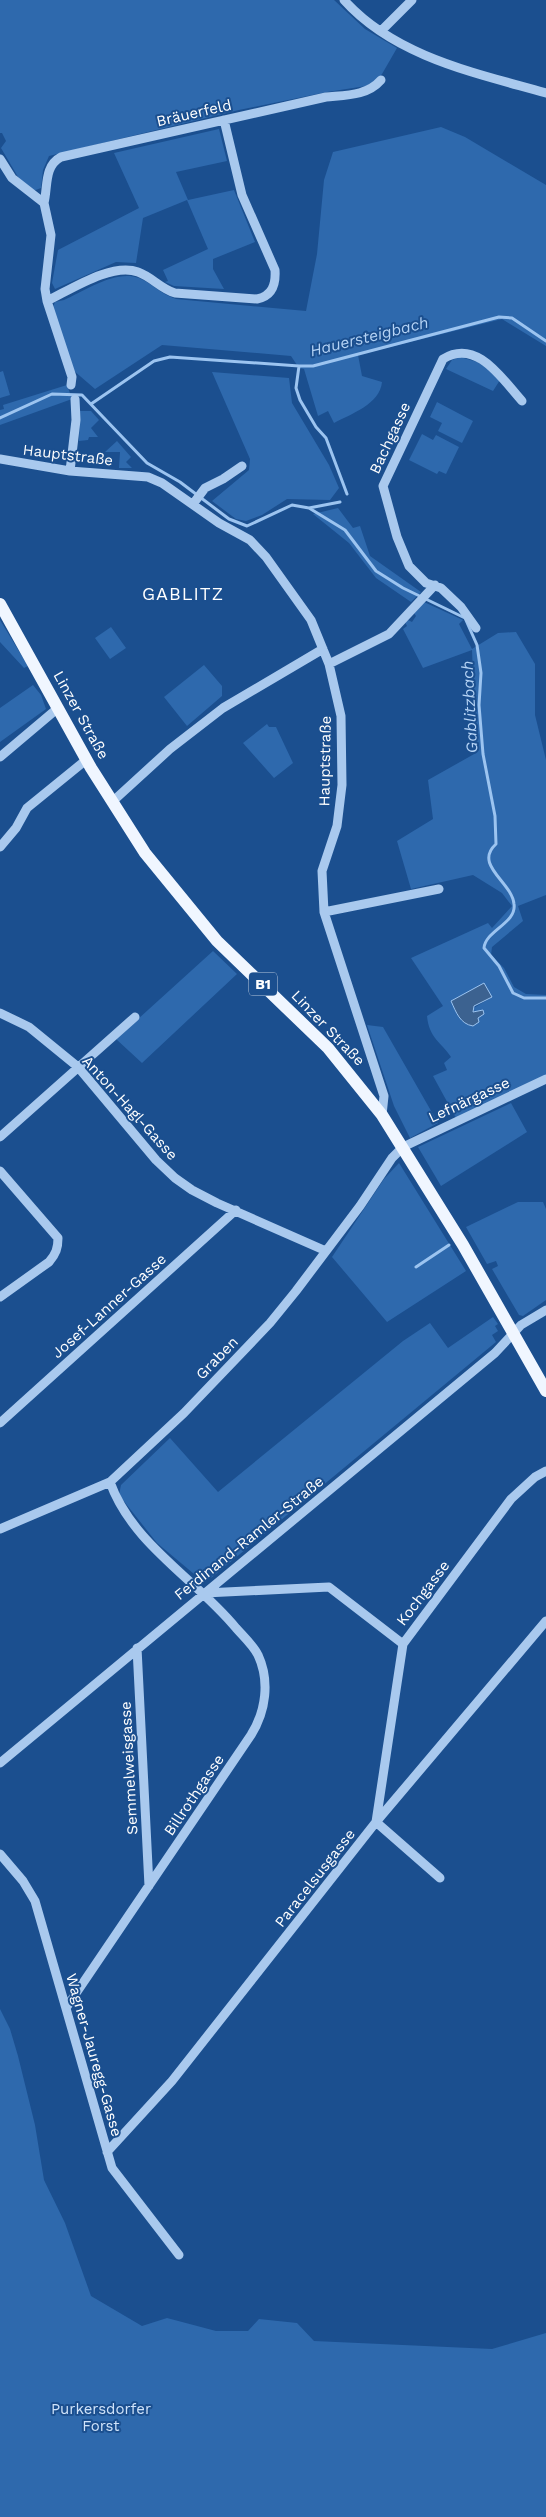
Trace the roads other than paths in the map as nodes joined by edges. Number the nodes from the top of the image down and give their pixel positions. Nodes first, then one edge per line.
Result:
1 (344, 0) edge
2 (412, 0) edge
3 (380, 31) junction
4 (381, 80) dead end
5 (546, 93) edge
6 (224, 120) junction
7 (0, 159) edge
8 (44, 203) junction
9 (47, 301) junction
10 (71, 385) dead end
11 (75, 399) dead end
12 (522, 401) dead end
13 (0, 459) edge
14 (242, 466) dead end
15 (70, 472) junction
16 (194, 502) junction
17 (433, 587) junction
18 (0, 604) edge
19 (476, 628) dead end
20 (323, 648) junction
21 (329, 664) junction
22 (58, 708) junction
23 (0, 757) edge
24 (86, 760) junction
25 (112, 802) junction
26 (0, 847) edge
27 (439, 889) dead end
28 (324, 912) junction
29 (0, 1013) edge
30 (135, 1017) dead end
31 (78, 1068) junction
32 (546, 1079) edge
33 (382, 1115) junction
34 (0, 1136) edge
35 (404, 1147) junction
36 (0, 1171) edge
37 (236, 1210) junction
38 (326, 1251) junction
39 (0, 1297) edge
40 (546, 1310) edge
41 (514, 1332) junction
42 (546, 1391) edge
43 (0, 1423) edge
44 (546, 1471) edge
45 (110, 1482) junction
46 (0, 1528) edge
47 (205, 1593) junction
48 (546, 1621) edge
49 (403, 1644) junction
50 (137, 1648) junction
51 (0, 1763) edge
52 (376, 1822) junction
53 (0, 1854) edge
54 (440, 1878) dead end
55 (149, 1886) junction
56 (66, 2008) junction
57 (107, 2152) junction
58 (179, 2255) dead end

1 - 3 street
2 - 3 street
3 - 5 street
4 - 6 street, Bräuerfeld
6 - 8 street, Bräuerfeld
6 - 9 street
7 - 8 street
8 - 9 street, Bräuerfeld
9 - 10 street, Bräuerfeld
11 - 15 street
12 - 17 street, Bachgasse
13 - 15 street, Hauptstraße
14 - 16 street
15 - 16 street, Hauptstraße
16 - 20 street, Hauptstraße
17 - 19 street, Bachgasse
17 - 21 street
18 - 22 main road, Linzer Straße / B1
20 - 21 street, Hauptstraße
20 - 25 street
21 - 28 street, Hauptstraße
22 - 23 street
22 - 24 main road, Linzer Straße / B1
24 - 25 main road, Linzer Straße / B1
24 - 26 street
25 - 33 main road, Linzer Straße / B1
27 - 28 street
28 - 33 street, Hauptstraße
29 - 31 street, Anton-Hagl-Gasse
30 - 31 street
31 - 34 street
31 - 37 street, Anton-Hagl-Gasse
32 - 35 street, Lefnärgasse
33 - 35 main road, Linzer Straße / B1
35 - 38 street, Graben
35 - 41 main road, Linzer Straße / B1
36 - 39 street
37 - 38 street, Anton-Hagl-Gasse
37 - 43 street, Josef-Lanner-Gasse
38 - 45 street, Graben
40 - 41 street, Ferdinand-Ramler-Straße
41 - 42 main road, Linzer Straße / B1
41 - 47 street, Ferdinand-Ramler-Straße
44 - 49 street, Kochgasse
45 - 46 street, Graben
45 - 47 street, Billrothgasse
47 - 49 street
47 - 50 street, Ferdinand-Ramler-Straße
47 - 55 street, Billrothgasse
48 - 52 street, Paracelsusgasse
49 - 52 street, Kochgasse
50 - 51 street, Ferdinand-Ramler-Straße
50 - 55 street, Semmelweisgasse
52 - 54 street
52 - 57 street, Paracelsusgasse
53 - 56 street, Wagner-Jauregg-Gasse
55 - 56 street, Billrothgasse
56 - 57 street, Wagner-Jauregg-Gasse
57 - 58 street, Wagner-Jauregg-Gasse

